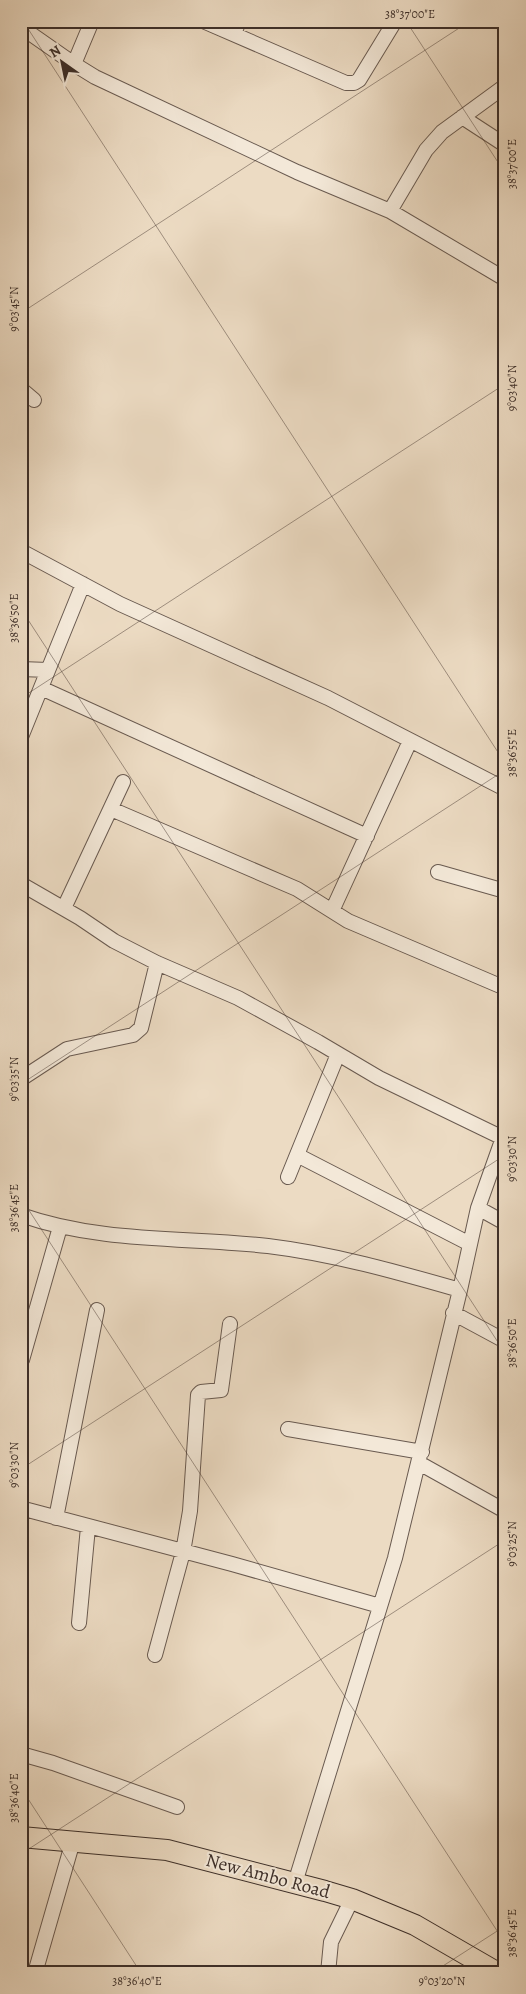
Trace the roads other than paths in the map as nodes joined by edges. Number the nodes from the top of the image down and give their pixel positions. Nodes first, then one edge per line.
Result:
1 (92, 21) edge
2 (203, 21) edge
3 (395, 21) edge
4 (21, 27) edge
5 (236, 28) edge
6 (74, 64) junction
7 (505, 86) edge
8 (462, 117) junction
9 (505, 145) edge
10 (390, 211) junction
11 (505, 279) edge
12 (21, 389) edge
13 (34, 400) dead end
14 (21, 551) edge
15 (83, 584) junction
16 (21, 669) edge
17 (48, 670) junction
18 (41, 688) junction
19 (21, 737) edge
20 (410, 741) junction
21 (123, 782) dead end
22 (505, 788) edge
23 (110, 809) junction
24 (367, 836) junction
25 (438, 872) dead end
26 (21, 884) edge
27 (505, 891) edge
28 (64, 908) junction
29 (332, 911) junction
30 (157, 963) junction
31 (505, 988) edge
32 (338, 1054) junction
33 (21, 1080) edge
34 (504, 1136) edge
35 (297, 1155) junction
36 (288, 1177) dead end
37 (478, 1208) junction
38 (21, 1215) edge
39 (505, 1223) edge
40 (60, 1227) junction
41 (470, 1244) junction
42 (460, 1290) junction
43 (97, 1310) dead end
44 (453, 1313) junction
45 (230, 1324) dead end
46 (505, 1341) edge
47 (22, 1360) edge
48 (288, 1429) dead end
49 (420, 1458) junction
50 (505, 1511) edge
51 (21, 1513) edge
52 (56, 1518) junction
53 (88, 1527) junction
54 (183, 1552) junction
55 (380, 1606) junction
56 (79, 1623) dead end
57 (155, 1655) dead end
58 (21, 1754) edge
59 (177, 1807) dead end
60 (21, 1837) edge
61 (73, 1841) junction
62 (295, 1883) junction
63 (352, 1900) junction
64 (35, 1973) edge
65 (328, 1973) edge
66 (498, 1973) edge

1 - 6 street
2 - 5 street
3 - 5 street
4 - 6 street
6 - 10 street
7 - 8 street
8 - 9 street
8 - 10 street
10 - 11 street
12 - 13 street
14 - 15 street
15 - 17 street
15 - 20 street
16 - 17 street
17 - 18 street
18 - 19 street
18 - 24 street
20 - 22 street
20 - 24 street
21 - 23 street
23 - 28 street
23 - 29 street
24 - 29 street
25 - 27 street
26 - 28 street
28 - 30 street
29 - 31 street
30 - 32 street
30 - 33 street
32 - 34 street
32 - 35 street
34 - 37 street
35 - 36 street
35 - 41 street
37 - 39 street
37 - 41 street
38 - 40 street
40 - 42 street
40 - 47 street
41 - 42 street
42 - 44 street
43 - 52 street
44 - 46 street
44 - 49 street
45 - 54 street
48 - 49 street
49 - 50 street
49 - 55 street
51 - 52 street
52 - 53 street
53 - 54 street
53 - 56 street
54 - 55 street
54 - 57 street
55 - 62 street
58 - 59 street
60 - 61 highway, New Ambo Road
61 - 62 highway, New Ambo Road
61 - 64 street
62 - 63 highway, New Ambo Road
63 - 65 street
63 - 66 highway, New Ambo Road

